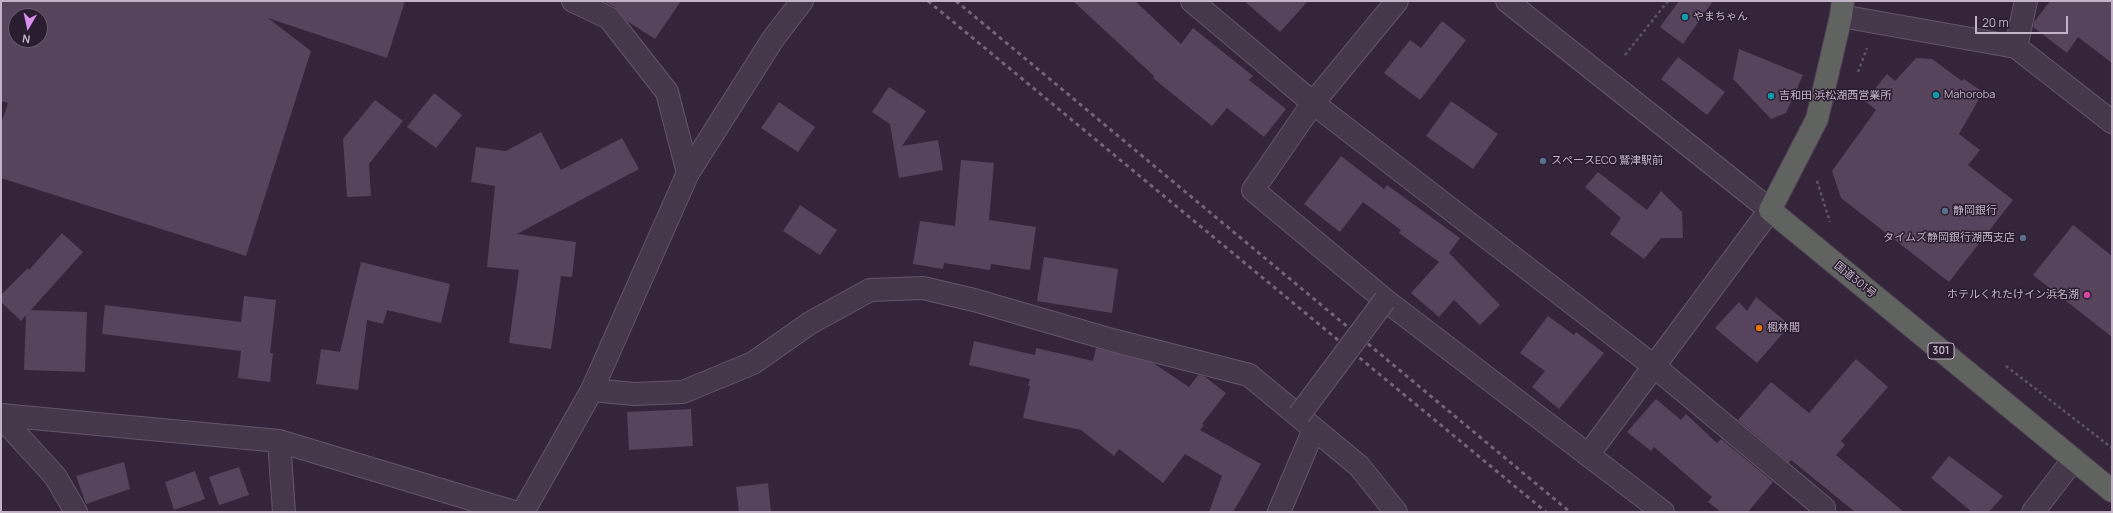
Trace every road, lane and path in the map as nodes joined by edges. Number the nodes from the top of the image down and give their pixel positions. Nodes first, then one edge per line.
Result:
1 (573, 1) edge
2 (802, 1) edge
3 (1192, 1) edge
4 (1397, 1) edge
5 (1507, 1) edge
6 (1668, 1) edge
7 (2026, 1) edge
8 (1842, 9) edge
9 (1872, 22) junction
10 (2016, 47) junction
11 (1625, 55) dead end
12 (1855, 80) dead end
13 (1313, 103) junction
14 (2112, 122) edge
15 (688, 173) junction
16 (1816, 180) dead end
17 (1770, 210) junction
18 (1832, 228) dead end
19 (1385, 300) junction
20 (2005, 365) dead end
21 (1655, 367) junction
22 (592, 390) junction
23 (1, 416) edge
24 (1306, 422) junction
25 (279, 442) junction
26 (2112, 448) edge
27 (1588, 456) junction
28 (2073, 460) junction
29 (2112, 491) edge
30 (76, 512) edge
31 (284, 512) edge
32 (514, 512) edge
33 (523, 512) edge
34 (1279, 512) edge
35 (1396, 512) edge
36 (1663, 512) edge
37 (1821, 512) edge
38 (2033, 512) edge

1 - 15 street
2 - 15 street
3 - 13 street
4 - 13 street
5 - 17 street
6 - 11 path
7 - 10 street
8 - 9 street
8 - 17 highway
9 - 10 street
9 - 12 path
10 - 14 street
13 - 19 street
13 - 21 street
15 - 22 street
16 - 18 path
17 - 21 street
17 - 28 highway, 国道301号 / 301
19 - 24 street, bridge
19 - 27 street
20 - 26 path
21 - 27 street
21 - 37 street
22 - 24 street
22 - 33 street
23 - 25 street
23 - 30 street
24 - 34 street
24 - 35 street
25 - 31 street
25 - 32 street
27 - 36 street
28 - 29 highway, 国道301号 / 301
28 - 38 street

